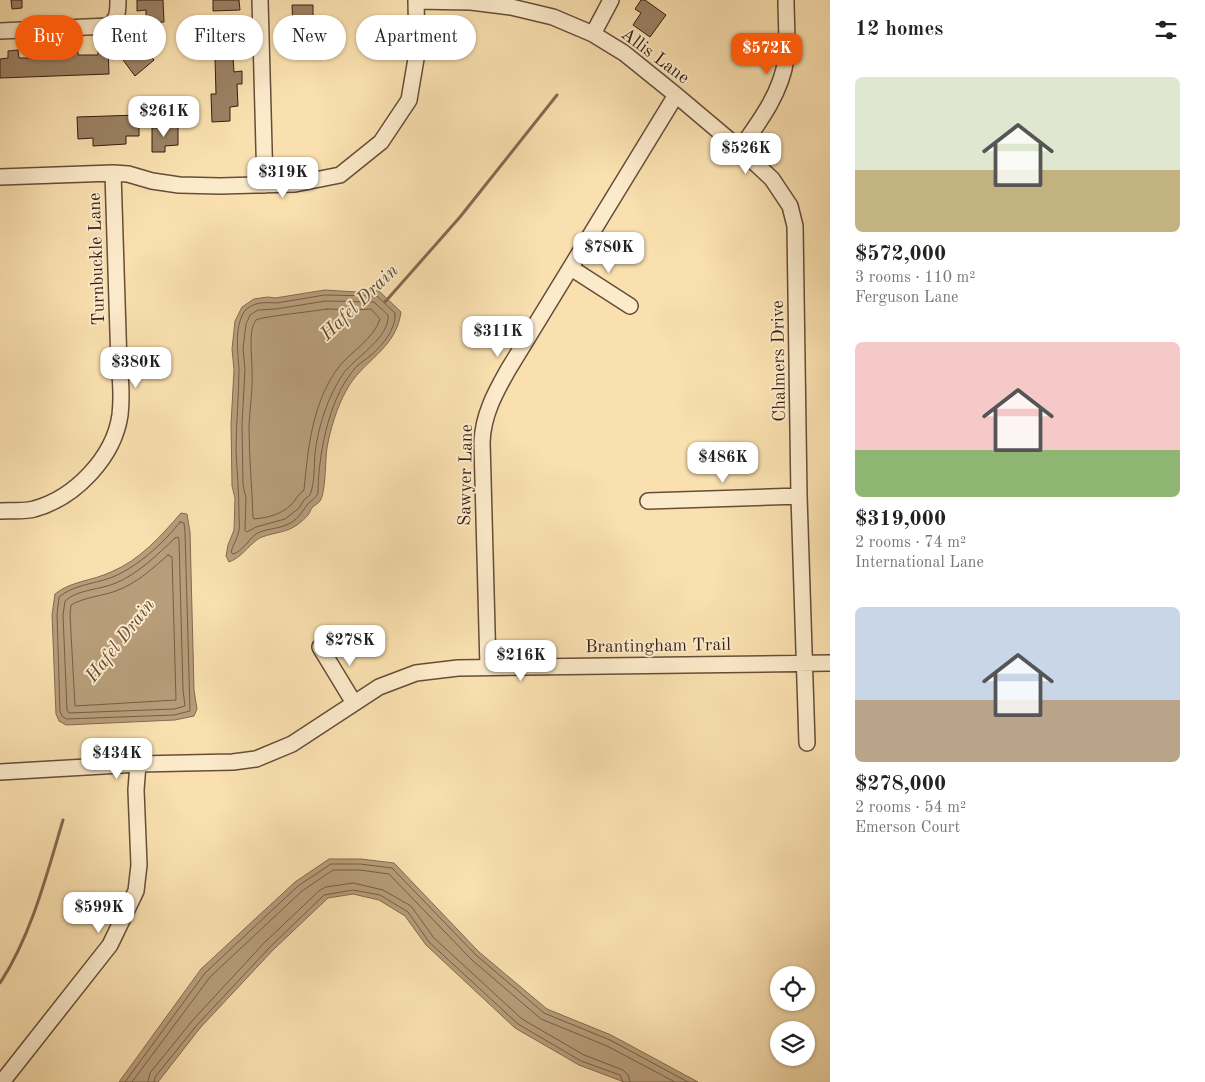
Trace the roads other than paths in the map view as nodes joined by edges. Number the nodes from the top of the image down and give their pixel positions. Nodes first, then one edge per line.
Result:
1 (118, 0) edge
2 (260, 0) edge
3 (610, 0) edge
4 (786, 0) edge
5 (416, 1) edge
6 (0, 31) edge
7 (593, 34) junction
8 (676, 95) junction
9 (740, 149) junction
10 (113, 173) junction
11 (0, 177) edge
12 (265, 185) junction
13 (571, 268) junction
14 (630, 306) dead end
15 (799, 496) junction
16 (648, 501) dead end
17 (0, 511) edge
18 (320, 647) dead end
19 (804, 662) junction
20 (830, 663) edge
21 (488, 668) junction
22 (354, 703) junction
23 (807, 743) dead end
24 (138, 764) junction
25 (0, 772) edge
26 (2, 1082) edge

1 - 6 street
2 - 12 street
3 - 7 street
4 - 9 street
5 - 7 street, Allis Lane
5 - 12 street
7 - 8 street, Allis Lane
8 - 9 street, Allis Lane
8 - 13 street, Sawyer Lane
9 - 15 street, Chalmers Drive
10 - 11 street
10 - 12 street
10 - 17 street, Turnbuckle Lane
13 - 14 street
13 - 21 street, Sawyer Lane
15 - 16 street
15 - 19 street, Chalmers Drive
18 - 22 street
19 - 20 street, Brantingham Trail
19 - 21 street, Brantingham Trail
19 - 23 street, Chalmers Drive
21 - 22 street, Brantingham Trail
22 - 24 street, Brantingham Trail
24 - 25 street, Brantingham Trail
24 - 26 street

